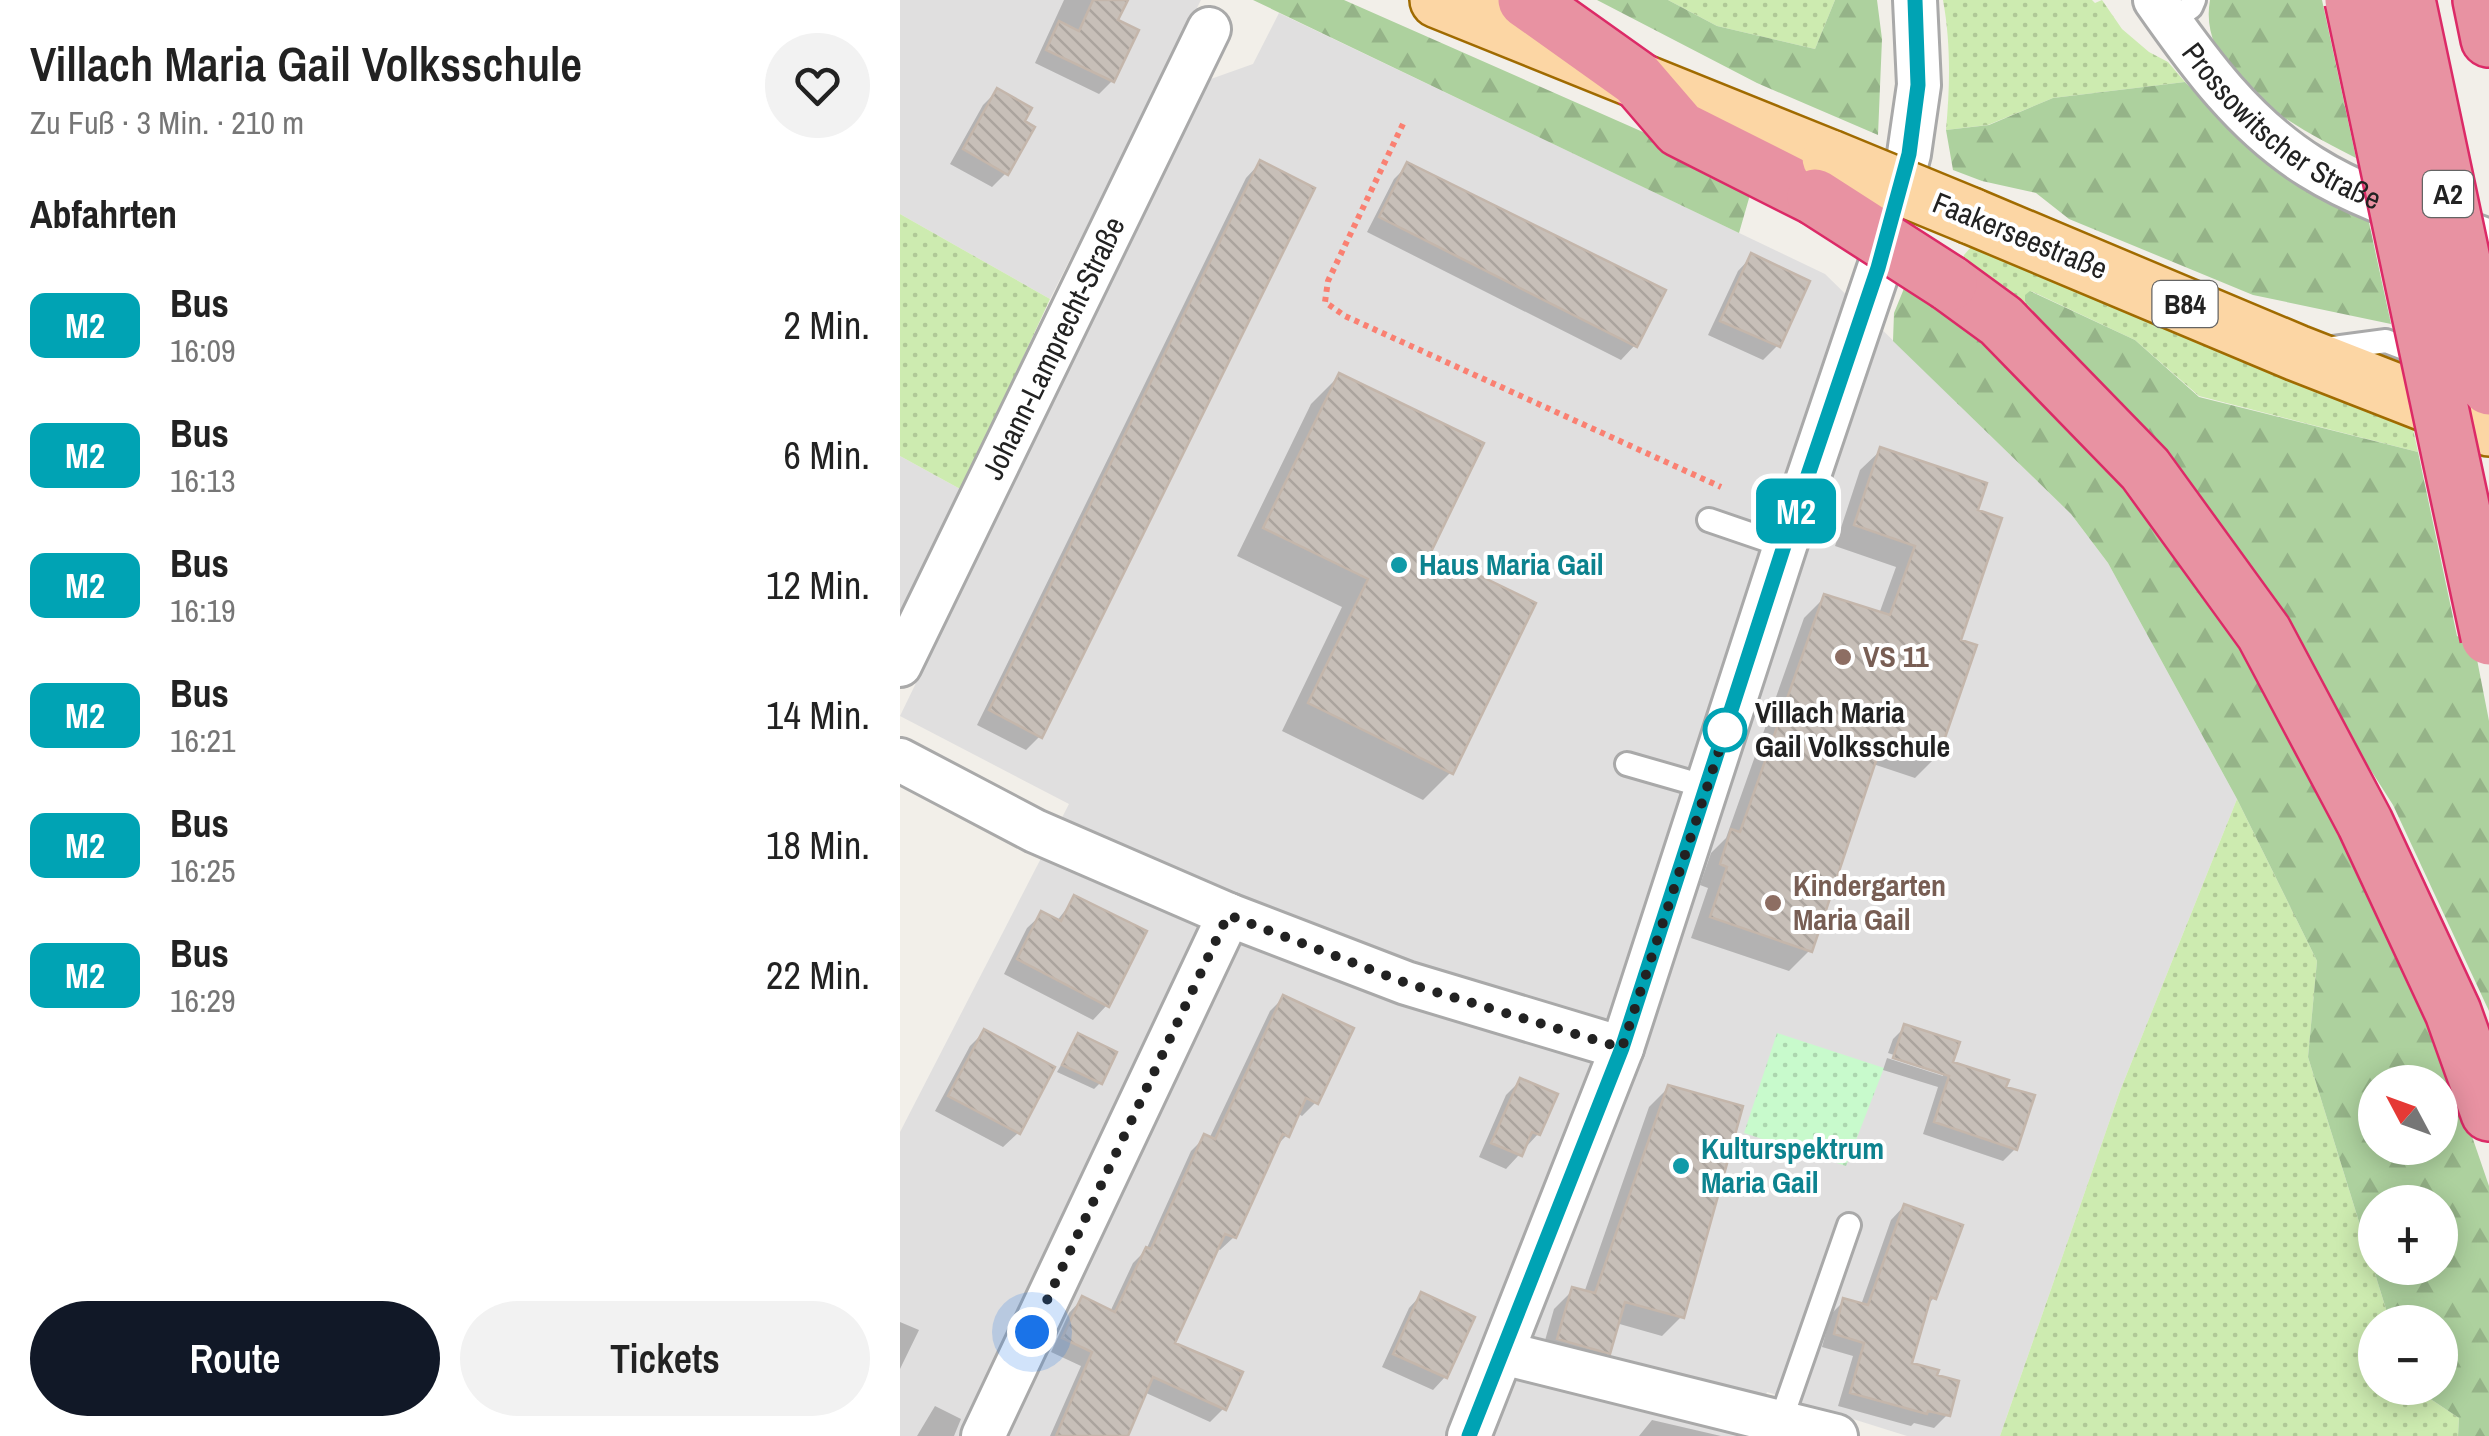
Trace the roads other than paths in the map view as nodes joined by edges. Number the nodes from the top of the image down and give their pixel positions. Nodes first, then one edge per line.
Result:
1 (1438, 0) edge
2 (1526, 0) edge
3 (1916, 0) edge
4 (2352, 0) edge
5 (2407, 0) edge
6 (2481, 0) edge
7 (2173, 7) edge
8 (1209, 29) dead end
9 (2489, 38) edge
10 (1637, 79) junction
11 (1823, 177) junction
12 (2489, 241) edge
13 (2297, 352) junction
14 (2489, 384) edge
15 (2489, 428) edge
16 (1709, 520) dead end
17 (1784, 546) junction
18 (2489, 637) edge
19 (900, 665) edge
20 (900, 760) edge
21 (1627, 764) dead end
22 (1707, 788) junction
23 (1228, 915) junction
24 (1622, 1048) junction
25 (2489, 1113) edge
26 (1849, 1225) dead end
27 (1503, 1352) junction
28 (1778, 1428) edge
29 (983, 1436) edge
30 (1469, 1436) edge
31 (1836, 1436) edge

1 - 10 main road
2 - 10 highway
3 - 17 street
4 - 18 highway, bridge
5 - 14 highway, A2, bridge
6 - 9 highway
7 - 12 street, Prossowitscher Straße
8 - 19 street, Johann-Lamprecht-Straße
10 - 11 highway
11 - 13 main road, Faakerseestraße / B84, bridge
11 - 25 highway, bridge
13 - 14 lane
13 - 15 main road, Faakerseestraße / B84
16 - 17 lane
17 - 22 street
20 - 23 street
21 - 22 lane
22 - 24 street
23 - 24 street
23 - 29 street
24 - 27 street
26 - 28 lane
27 - 28 street
27 - 30 street
28 - 31 street

